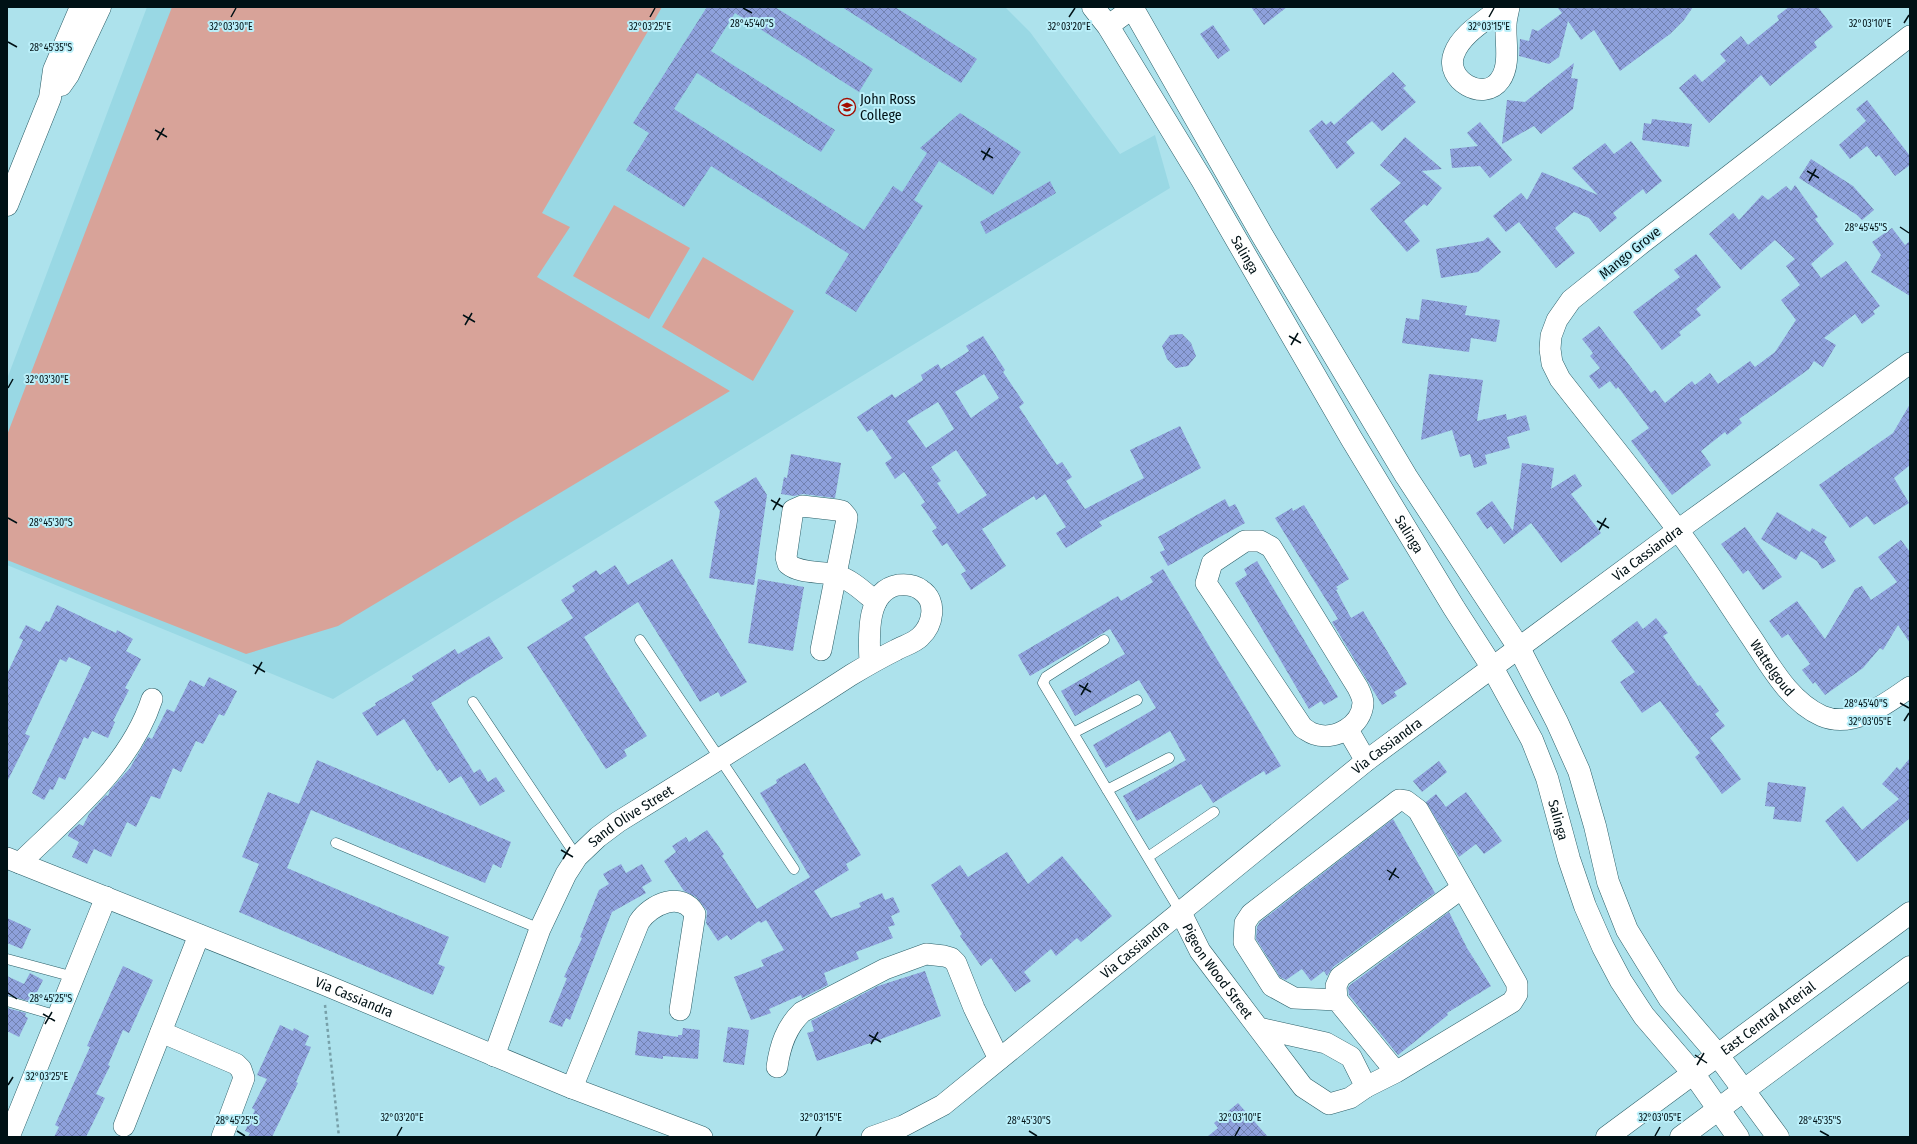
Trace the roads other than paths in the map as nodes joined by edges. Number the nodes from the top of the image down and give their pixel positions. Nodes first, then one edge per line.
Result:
1 (80, 7) edge
2 (100, 7) edge
3 (1093, 7) edge
4 (1133, 7) edge
5 (1502, 7) edge
6 (1508, 7) edge
7 (1108, 26) junction
8 (1910, 36) edge
9 (50, 98) junction
10 (7, 205) edge
11 (1910, 363) edge
12 (1678, 530) junction
13 (876, 602) junction
14 (640, 640) dead end
15 (1104, 640) dead end
16 (1519, 648) junction
17 (822, 650) dead end
18 (870, 663) junction
19 (1492, 667) junction
20 (1910, 687) edge
21 (152, 699) dead end
22 (1137, 700) dead end
23 (473, 702) dead end
24 (1348, 730) junction
25 (1073, 733) junction
26 (1169, 758) dead end
27 (720, 760) junction
28 (1366, 761) junction
29 (1107, 790) junction
30 (1214, 812) dead end
31 (336, 843) dead end
32 (577, 857) junction
33 (1148, 857) junction
34 (13, 860) edge
35 (794, 869) dead end
36 (1462, 888) junction
37 (106, 898) junction
38 (1180, 911) junction
39 (1910, 912) edge
40 (540, 930) junction
41 (199, 935) junction
42 (7, 959) edge
43 (1910, 966) edge
44 (74, 977) junction
45 (1338, 1000) junction
46 (7, 1001) edge
47 (680, 1010) dead end
48 (58, 1016) junction
49 (1259, 1028) junction
50 (160, 1032) junction
51 (1717, 1054) junction
52 (494, 1056) junction
53 (999, 1060) junction
54 (777, 1067) dead end
55 (1396, 1072) junction
56 (1693, 1073) junction
57 (1366, 1087) junction
58 (572, 1088) junction
59 (1743, 1090) junction
60 (1718, 1108) junction
61 (124, 1126) dead end
62 (15, 1135) edge
63 (222, 1137) edge
64 (702, 1137) edge
65 (872, 1137) edge
66 (1607, 1137) edge
67 (1681, 1137) edge
68 (1738, 1137) edge
69 (1778, 1137) edge

1 - 9 street
2 - 9 street
3 - 7 street, Salinga
4 - 7 street
4 - 16 street, Salinga
5 - 6 street
7 - 19 street, Salinga
8 - 12 street, Mango Grove
9 - 10 street
11 - 12 street, Via Cassiandra
12 - 16 street, Via Cassiandra
12 - 20 street, Wattelgoud
13 - 17 street
13 - 18 street, Sand Olive Street
13 - 18 street, Sand Olive Street
14 - 27 lane
15 - 25 lane
16 - 19 street, Via Cassiandra
16 - 51 street, Salinga
18 - 27 street, Sand Olive Street
19 - 28 street, Via Cassiandra
19 - 56 street, Salinga
21 - 34 street
22 - 25 lane
23 - 32 lane
24 - 24 street
24 - 28 street
25 - 29 lane
26 - 29 lane
27 - 32 street, Sand Olive Street
27 - 35 lane
28 - 38 street, Via Cassiandra
29 - 33 lane
30 - 33 lane
31 - 40 lane
32 - 40 street, Sand Olive Street
33 - 38 lane
34 - 37 street, Via Cassiandra
36 - 45 street
36 - 45 street
36 - 55 street
37 - 41 street, Via Cassiandra
37 - 44 street
38 - 49 street, Pigeon Wood Street
38 - 53 street, Via Cassiandra
39 - 51 street, East Central Arterial
40 - 52 street, Sand Olive Street
41 - 50 street
41 - 52 street, Via Cassiandra
42 - 44 lane
43 - 59 street
44 - 48 street
45 - 55 street
46 - 48 lane
47 - 58 street
48 - 62 street
49 - 57 street, Pigeon Wood Street
49 - 57 street, Pigeon Wood Street
50 - 61 street
50 - 63 street
51 - 56 street, East Central Arterial
51 - 59 street, Salinga
52 - 58 street, Via Cassiandra
53 - 54 street
53 - 65 street, Via Cassiandra
55 - 57 street
56 - 60 street, Salinga
56 - 66 street, East Central Arterial
58 - 64 street, Via Cassiandra
59 - 60 street
59 - 69 street, Salinga
60 - 67 street
60 - 68 street, Salinga

